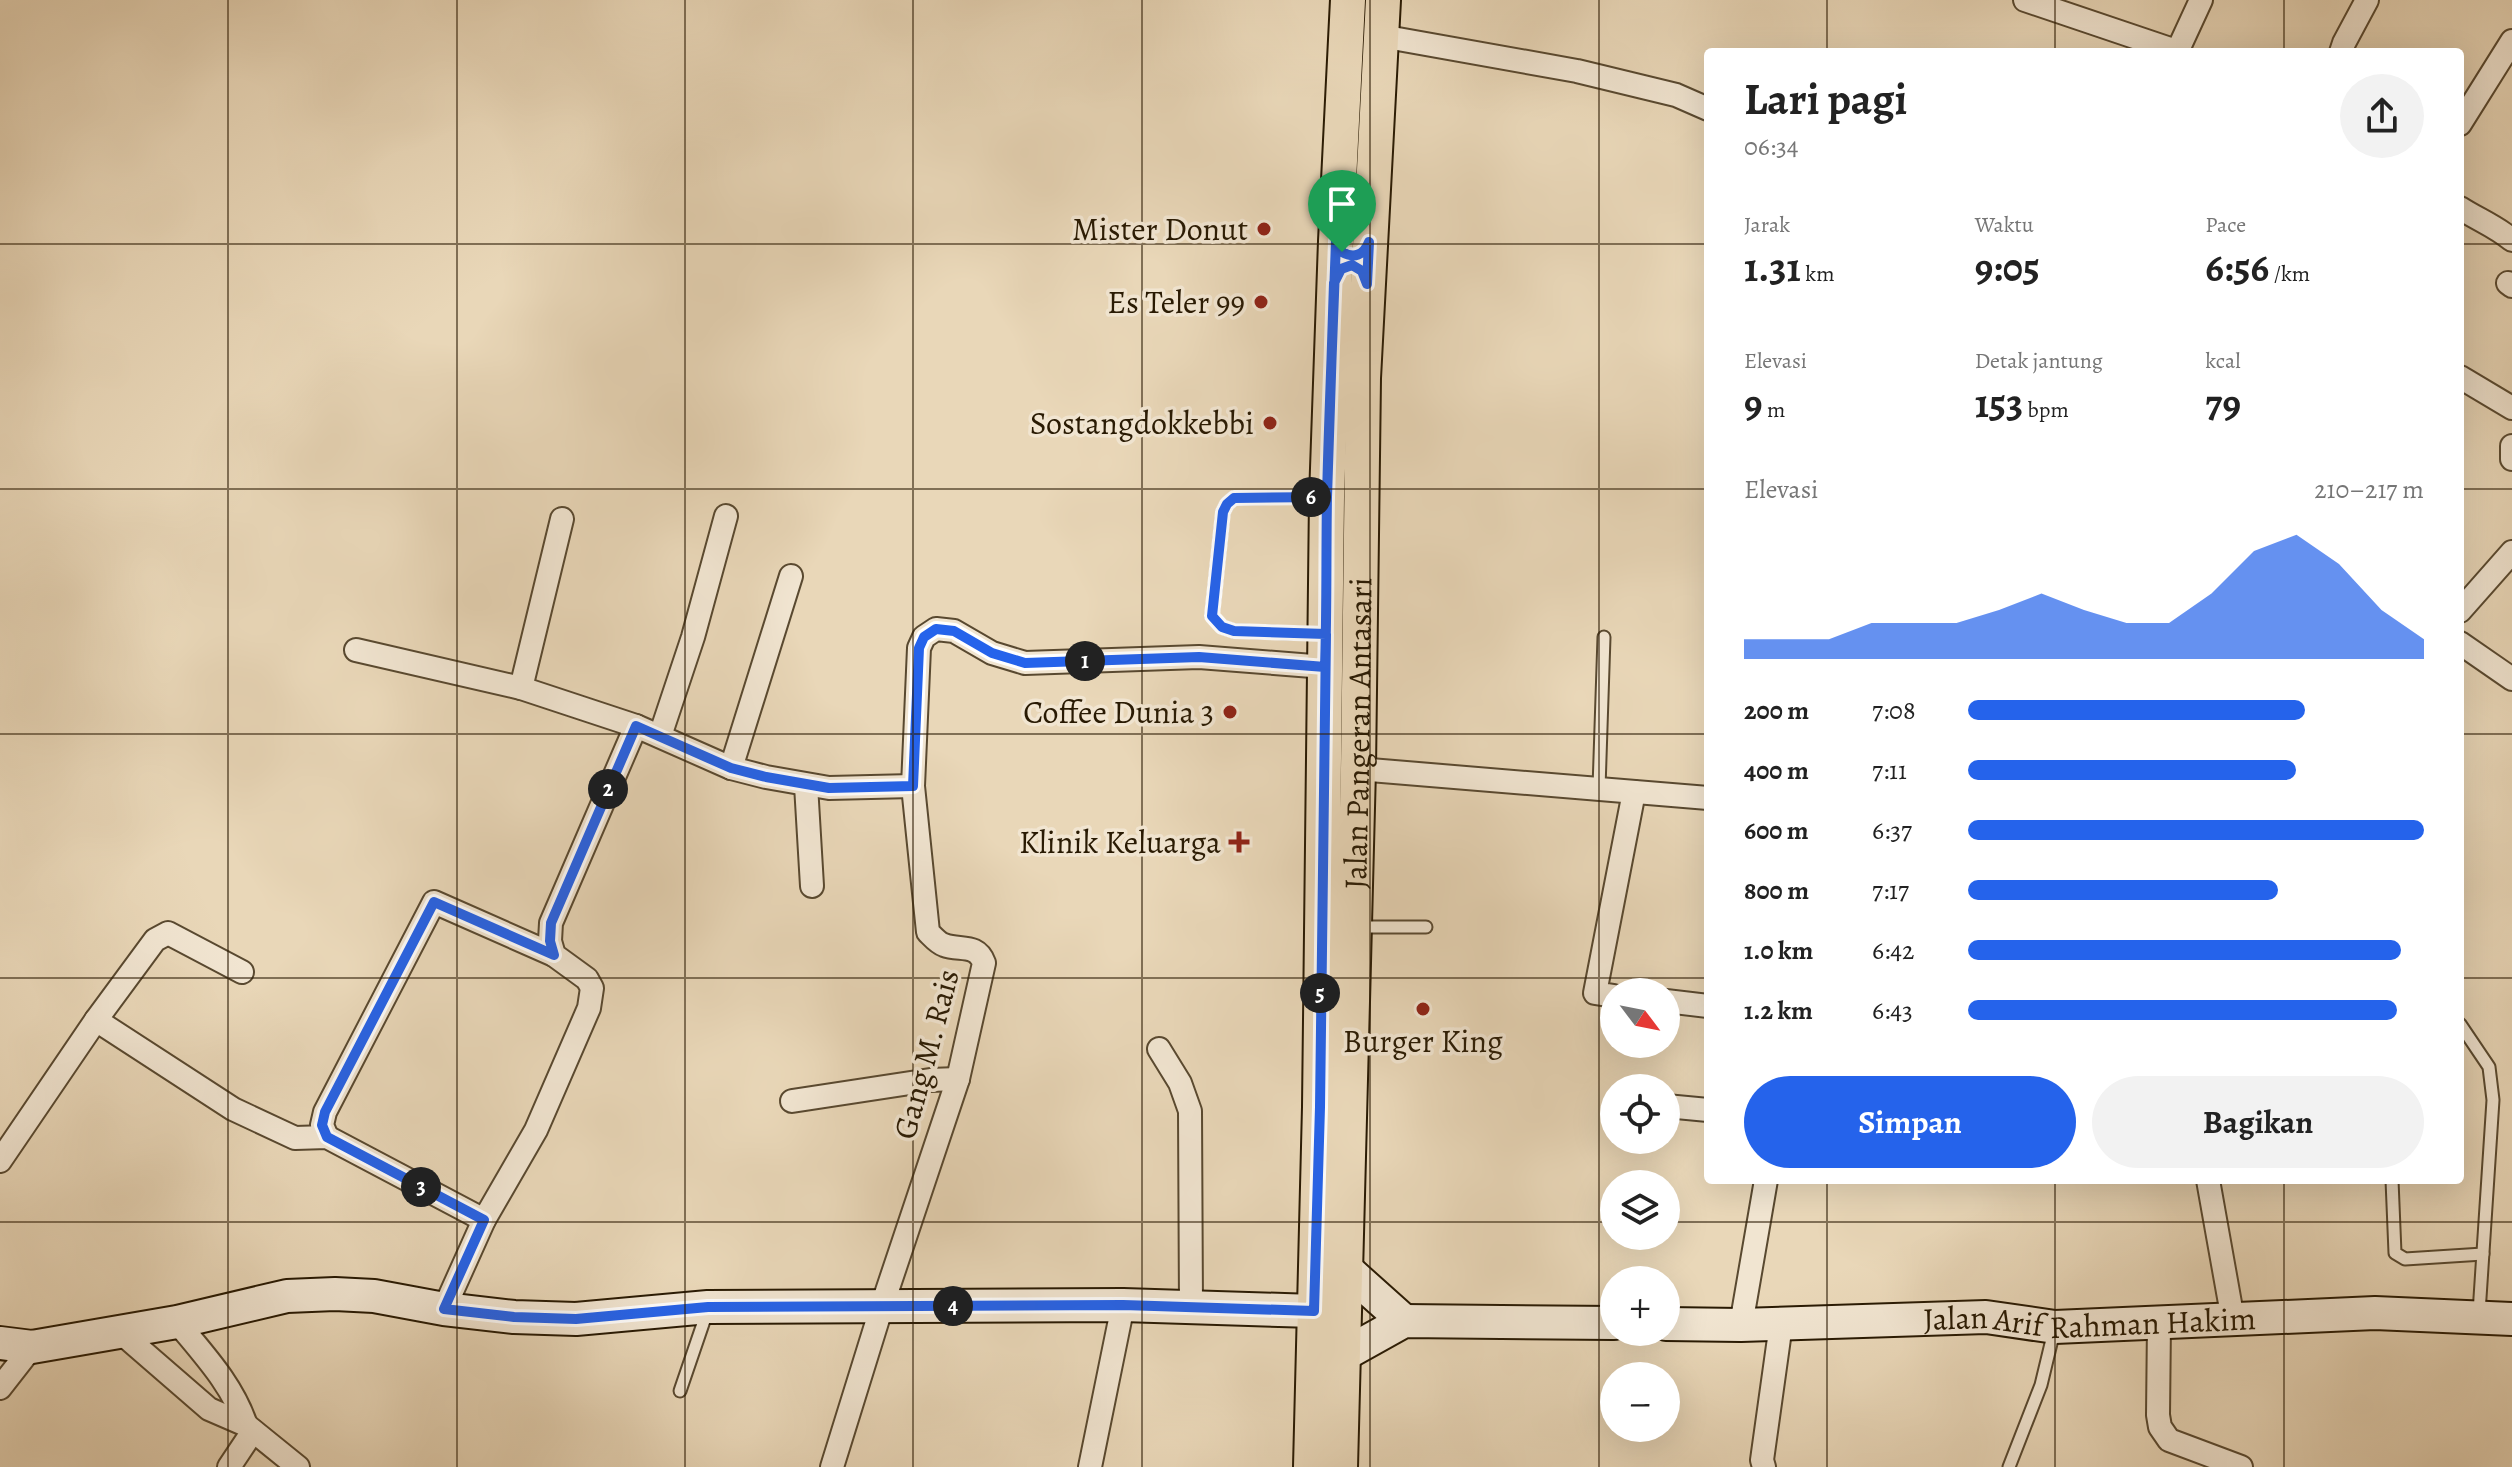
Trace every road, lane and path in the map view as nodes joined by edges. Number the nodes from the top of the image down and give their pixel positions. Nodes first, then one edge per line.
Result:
1 (1348, 0) edge
2 (1383, 0) edge
3 (2025, 0) edge
4 (2201, 0) edge
5 (2367, 0) edge
6 (1381, 36) junction
7 (2512, 41) edge
8 (2165, 48) edge
9 (2179, 48) edge
10 (2342, 48) edge
11 (1704, 107) edge
12 (2464, 118) edge
13 (2464, 210) edge
14 (2512, 240) edge
15 (1352, 242) junction
16 (1351, 284) junction
17 (2464, 379) edge
18 (2512, 408) edge
19 (2512, 446) edge
20 (2512, 459) edge
21 (1327, 497) junction
22 (726, 516) dead end
23 (562, 519) dead end
24 (2512, 552) edge
25 (791, 576) dead end
26 (2464, 606) edge
27 (1604, 637) dead end
28 (2464, 646) edge
29 (356, 650) dead end
30 (1325, 651) junction
31 (2512, 679) edge
32 (521, 688) junction
33 (636, 726) junction
34 (660, 736) junction
35 (731, 768) junction
36 (1358, 769) junction
37 (806, 785) junction
38 (913, 786) junction
39 (1599, 788) junction
40 (1634, 792) junction
41 (1704, 798) edge
42 (812, 886) dead end
43 (1426, 927) dead end
44 (1355, 928) junction
45 (554, 955) junction
46 (242, 972) dead end
47 (1600, 994) edge
48 (1680, 1003) edge
49 (1704, 1006) edge
50 (96, 1020) junction
51 (2464, 1030) edge
52 (1159, 1049) dead end
53 (958, 1079) junction
54 (792, 1101) dead end
55 (1680, 1107) edge
56 (1704, 1110) edge
57 (327, 1137) junction
58 (2, 1153) edge
59 (1765, 1184) edge
60 (2209, 1184) edge
61 (2392, 1184) edge
62 (484, 1220) junction
63 (2483, 1254) junction
64 (1346, 1269) junction
65 (1123, 1305) junction
66 (882, 1306) junction
67 (708, 1307) junction
68 (1191, 1307) junction
69 (444, 1309) junction
70 (1314, 1311) junction
71 (2479, 1317) junction
72 (2512, 1319) edge
73 (2233, 1320) junction
74 (1404, 1321) junction
75 (177, 1322) junction
76 (1600, 1323) edge
77 (2159, 1323) junction
78 (1680, 1324) edge
79 (1781, 1324) junction
80 (1741, 1325) junction
81 (2055, 1327) junction
82 (119, 1331) junction
83 (0, 1343) edge
84 (32, 1347) junction
85 (1343, 1355) junction
86 (0, 1388) edge
87 (680, 1391) dead end
88 (249, 1428) junction
89 (229, 1467) edge
90 (298, 1467) edge
91 (832, 1467) edge
92 (1090, 1467) edge
93 (1311, 1467) edge
94 (1340, 1467) edge
95 (1764, 1467) edge
96 (2009, 1467) edge
97 (2241, 1467) edge

1 - 15 main road, Jalan Pangeran Antasari
2 - 6 main road, Jalan Pangeran Antasari
3 - 8 street
4 - 9 street
5 - 10 street
6 - 11 street
6 - 15 main road, Jalan Pangeran Antasari
7 - 12 street
13 - 14 street
15 - 16 main road, Jalan Pangeran Antasari
16 - 21 main road, Jalan Pangeran Antasari
16 - 36 main road, Jalan Pangeran Antasari
17 - 18 street
19 - 20 street
21 - 30 main road, Jalan Pangeran Antasari
21 - 30 lane
22 - 34 street
23 - 32 street
24 - 26 street
25 - 35 street
27 - 39 lane
28 - 31 street
29 - 32 street
30 - 38 street, Gang M. Rais
30 - 70 main road, Jalan Pangeran Antasari
32 - 33 street
33 - 34 street
33 - 45 street
34 - 35 street
35 - 37 street
36 - 39 street
36 - 44 main road, Jalan Pangeran Antasari
37 - 38 street
37 - 42 street
38 - 53 street, Gang M. Rais
39 - 40 street
40 - 41 street
40 - 47 street
43 - 44 lane
44 - 64 main road, Jalan Pangeran Antasari
45 - 57 street
45 - 62 street
46 - 50 street
48 - 49 street
50 - 57 street
50 - 58 street
51 - 63 lane
52 - 68 street
53 - 54 street
53 - 66 street, Gang M. Rais
55 - 56 street
57 - 62 street
59 - 80 street
60 - 73 street
61 - 63 lane
62 - 69 street
63 - 71 lane
64 - 74 street
64 - 85 main road, Jalan Pangeran Antasari
65 - 66 street
65 - 68 street
65 - 92 street
66 - 67 street
66 - 91 street, Gang M. Rais
67 - 69 street
67 - 87 lane
68 - 70 street
69 - 75 street
70 - 93 main road, Jalan Pangeran Antasari
71 - 72 street, Jalan Arif Rahman Hakim
71 - 73 street, Jalan Arif Rahman Hakim
73 - 77 street, Jalan Arif Rahman Hakim
74 - 76 street
74 - 85 street
75 - 82 street
75 - 88 street
77 - 81 street, Jalan Arif Rahman Hakim
77 - 97 street
78 - 80 street, Jalan Arif Rahman Hakim
79 - 80 street, Jalan Arif Rahman Hakim
79 - 81 street, Jalan Arif Rahman Hakim
79 - 95 street
81 - 96 lane
82 - 84 street
82 - 88 street
83 - 84 street
84 - 86 street
85 - 94 main road, Jalan Pangeran Antasari
88 - 89 street
88 - 90 street

